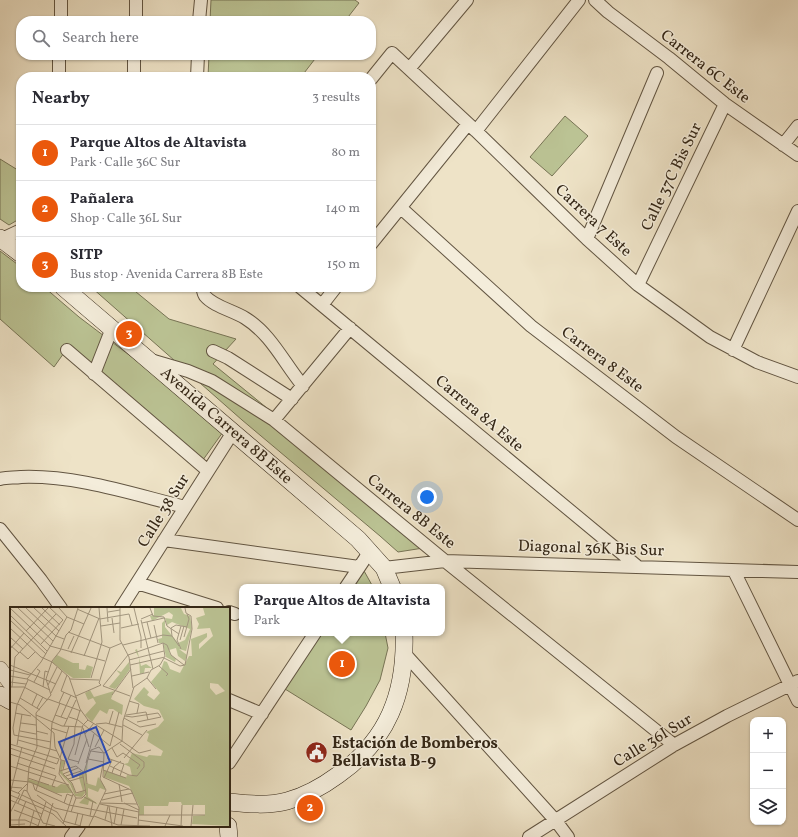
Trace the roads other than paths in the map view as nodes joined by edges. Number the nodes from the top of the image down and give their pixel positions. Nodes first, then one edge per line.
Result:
1 (61, 0) edge
2 (136, 0) edge
3 (200, 0) edge
4 (467, 0) edge
5 (579, 0) edge
6 (595, 0) edge
7 (61, 16) edge
8 (136, 16) edge
9 (199, 16) edge
10 (59, 60) edge
11 (134, 60) edge
12 (198, 60) edge
13 (409, 69) junction
14 (59, 72) edge
15 (134, 72) edge
16 (196, 72) edge
17 (376, 73) edge
18 (657, 73) dead end
19 (725, 104) junction
20 (798, 126) edge
21 (472, 127) junction
22 (783, 145) junction
23 (798, 155) edge
24 (401, 208) junction
25 (798, 211) edge
26 (16, 232) edge
27 (376, 238) edge
28 (587, 239) junction
29 (1, 240) edge
30 (16, 250) edge
31 (638, 285) junction
32 (69, 292) edge
33 (203, 292) edge
34 (306, 292) edge
35 (332, 292) edge
36 (322, 305) junction
37 (112, 328) junction
38 (350, 328) junction
39 (66, 350) dead end
40 (734, 350) junction
41 (213, 351) dead end
42 (149, 360) junction
43 (94, 374) junction
44 (798, 377) edge
45 (303, 386) junction
46 (292, 399) junction
47 (274, 420) junction
48 (233, 432) junction
49 (208, 470) junction
50 (0, 479) edge
51 (185, 508) junction
52 (798, 520) edge
53 (0, 529) edge
54 (164, 540) junction
55 (370, 551) junction
56 (445, 561) junction
57 (637, 566) junction
58 (359, 567) junction
59 (384, 568) junction
60 (734, 571) junction
61 (798, 572) edge
62 (137, 583) junction
63 (348, 584) edge
64 (391, 584) edge
65 (61, 607) edge
66 (122, 607) edge
67 (214, 607) edge
68 (313, 636) edge
69 (404, 636) edge
70 (405, 654) junction
71 (0, 668) edge
72 (10, 683) edge
73 (794, 683) edge
74 (0, 695) edge
75 (10, 700) edge
76 (230, 700) edge
77 (798, 701) edge
78 (262, 714) junction
79 (674, 745) junction
80 (230, 762) edge
81 (230, 802) edge
82 (556, 821) junction
83 (78, 827) edge
84 (228, 827) edge
85 (71, 837) edge
86 (229, 837) edge
87 (529, 837) edge
88 (568, 837) edge

1 - 7 street
2 - 8 street
3 - 9 street
4 - 13 street
5 - 21 street
6 - 19 street, Carrera 6C Este
10 - 14 street
11 - 15 street
12 - 16 street
13 - 17 street, Carrera 7 Este
13 - 21 street, Carrera 7 Este
18 - 28 street
19 - 22 street, Carrera 6C Este
19 - 31 street, Calle 37C Bis Sur
20 - 22 street
21 - 24 street
21 - 28 street, Carrera 7 Este
22 - 23 street, Carrera 6C Este
24 - 27 street
24 - 52 street, Carrera 8 Este
25 - 40 street
26 - 29 street
28 - 31 street, Carrera 7 Este
29 - 30 main road
31 - 40 street, Carrera 7 Este
32 - 37 main road, Avenida Carrera 8B Este
33 - 45 street
34 - 36 street, Carrera 8A Este
35 - 36 street
36 - 38 street, Carrera 8A Este
37 - 42 main road, Avenida Carrera 8B Este
37 - 43 street
38 - 45 street
38 - 57 street, Carrera 8A Este
39 - 43 street
40 - 44 street, Carrera 7 Este
41 - 46 street
42 - 47 street, Carrera 8B Este
42 - 48 main road, Avenida Carrera 8B Este
43 - 49 street
45 - 46 street
46 - 47 street
47 - 56 street, Carrera 8B Este
48 - 49 street, Calle 38 Sur
48 - 55 main road, Avenida Carrera 8B Este
49 - 51 street, Calle 38 Sur
50 - 51 street
51 - 54 street, Calle 38 Sur
53 - 65 street
54 - 58 street
54 - 62 street, Calle 38 Sur
55 - 58 street
55 - 59 main road, Avenida Carrera 8B Este
56 - 57 street, Diagonal 36K Bis Sur
56 - 59 street, Diagonal 36K Bis Sur
56 - 79 street, Carrera 8B Este
57 - 60 street, Diagonal 36K Bis Sur
58 - 63 street
59 - 64 main road, Avenida Carrera 8B Este
60 - 61 street, Diagonal 36K Bis Sur
60 - 73 street
62 - 66 street, Calle 38 Sur
62 - 67 street
68 - 78 street
69 - 70 main road
70 - 81 main road
70 - 82 street
71 - 72 street
73 - 77 street
73 - 79 street, Calle 36I Sur
74 - 75 main road
76 - 78 street
78 - 80 street
79 - 82 street, Calle 36I Sur
82 - 87 street, Calle 36I Sur
82 - 88 street
83 - 85 street
84 - 86 main road

